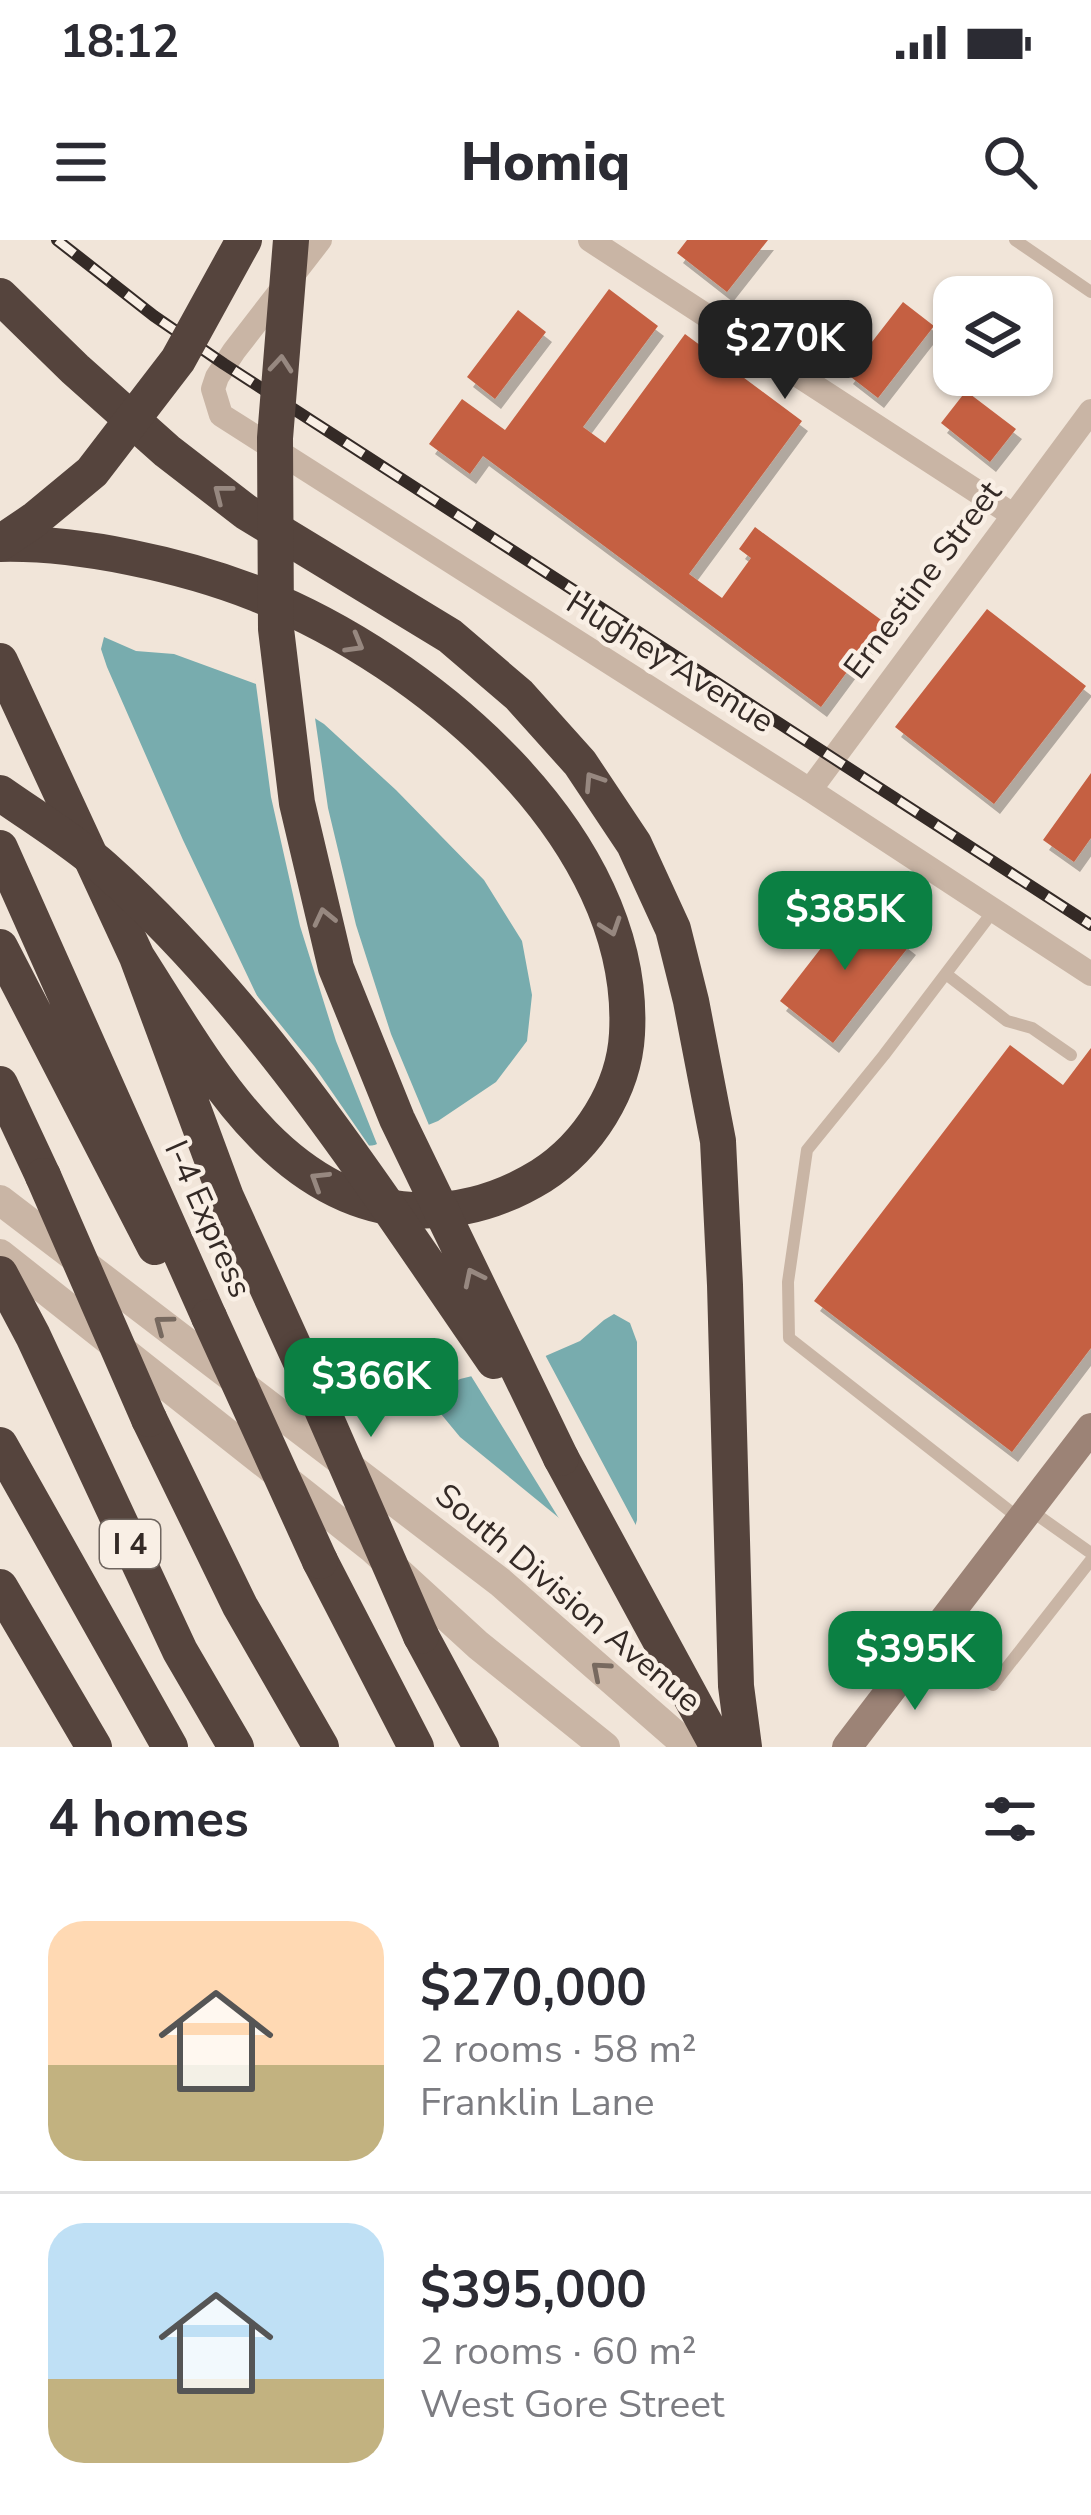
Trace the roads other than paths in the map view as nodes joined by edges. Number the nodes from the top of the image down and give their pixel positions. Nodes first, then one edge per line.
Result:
1 (244, 240) edge
2 (291, 240) edge
3 (320, 240) edge
4 (590, 240) edge
5 (1016, 240) edge
6 (1091, 292) edge
7 (0, 296) edge
8 (1091, 411) edge
9 (1013, 515) junction
10 (0, 544) edge
11 (0, 661) edge
12 (809, 790) junction
13 (0, 793) edge
14 (0, 848) edge
15 (994, 910) junction
16 (0, 947) edge
17 (136, 957) junction
18 (946, 974) junction
19 (1091, 974) edge
20 (1071, 1055) dead end
21 (0, 1084) edge
22 (0, 1200) edge
23 (152, 1215) junction
24 (0, 1254) edge
25 (0, 1274) edge
26 (1091, 1428) edge
27 (0, 1445) edge
28 (561, 1457) junction
29 (1025, 1514) junction
30 (1091, 1557) edge
31 (0, 1587) edge
32 (931, 1638) junction
33 (94, 1747) edge
34 (170, 1747) edge
35 (236, 1747) edge
36 (321, 1747) edge
37 (416, 1747) edge
38 (482, 1747) edge
39 (605, 1747) edge
40 (688, 1747) edge
41 (718, 1747) edge
42 (744, 1747) edge
43 (847, 1747) edge

1 - 10 highway, bridge
28 -> 2 highway, bridge
3 - 12 street, Hughey Avenue
4 - 9 street
5 - 6 lane
42 -> 7 highway
8 - 9 street, Ernestine Street
9 - 12 street, Ernestine Street
10 -> 17 highway
11 - 17 highway
12 - 15 street, Hughey Avenue
13 - 28 highway, bridge
14 - 23 highway, I-4 Express
15 - 18 lane
15 - 19 street, Hughey Avenue
16 - 23 highway
17 - 38 highway, bridge
18 - 20 lane
18 - 29 lane
21 - 36 highway, bridge
40 -> 22 street, South Division Avenue
23 - 37 highway, I-4 Express, bridge
24 - 39 street
25 - 35 highway, I 4
26 - 29 main road
27 - 34 highway
28 - 41 highway
29 - 30 lane
29 - 32 main road
30 - 32 lane
31 - 33 highway
32 - 43 main road

